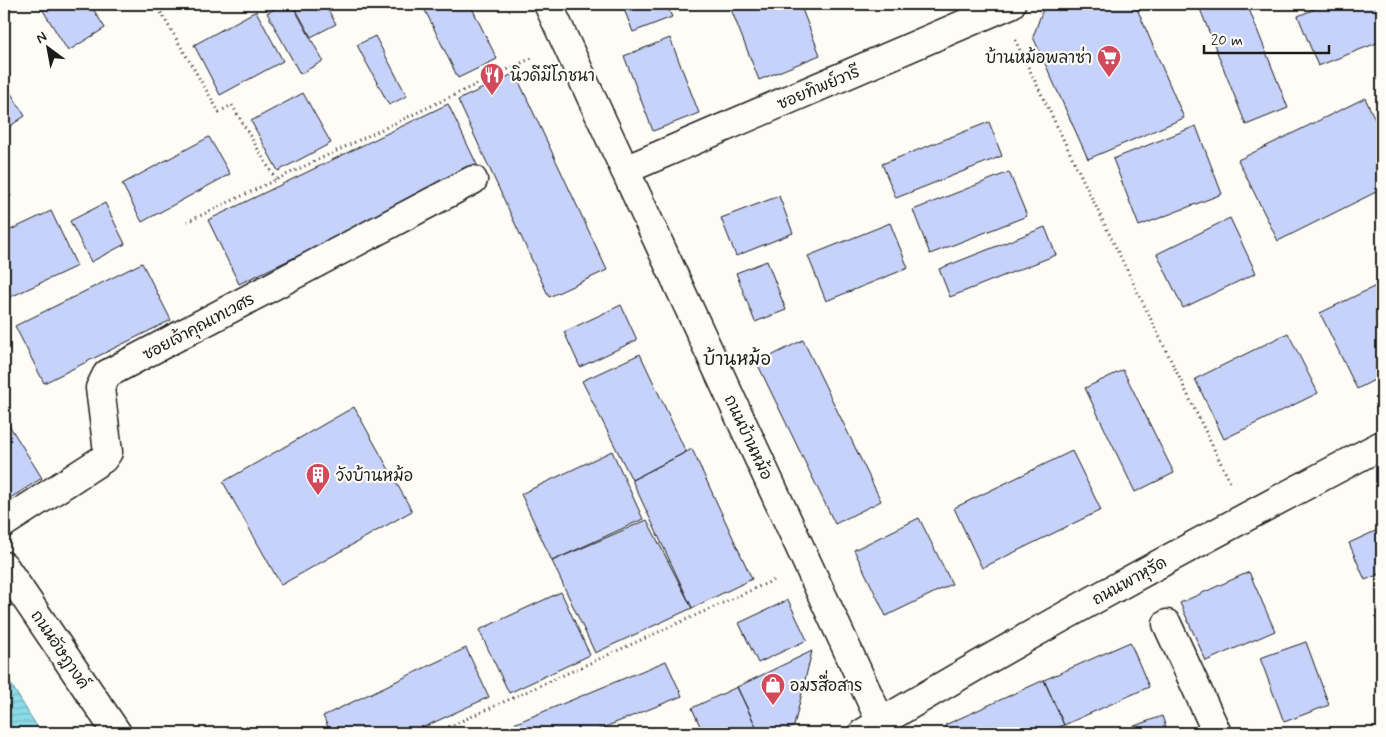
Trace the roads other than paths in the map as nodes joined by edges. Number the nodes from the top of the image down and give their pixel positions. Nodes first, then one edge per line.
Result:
1 (548, 4) edge
2 (1006, 6) edge
3 (625, 170) junction
4 (473, 180) dead end
5 (1382, 445) edge
6 (4, 523) edge
7 (4, 566) edge
8 (1167, 624) dead end
9 (877, 730) edge
10 (117, 733) edge
11 (1217, 733) edge

1 - 3 street, ถนนบ้านหม้อ
2 - 3 street, ซอยทิพย์วารี
3 - 9 street, ถนนบ้านหม้อ
4 - 6 street, ซอยเจ้าคุณเทเวศร
5 - 9 street, ถนนพาหุรัด
7 - 10 street, ถนนอัษฎางค์
8 - 11 street

